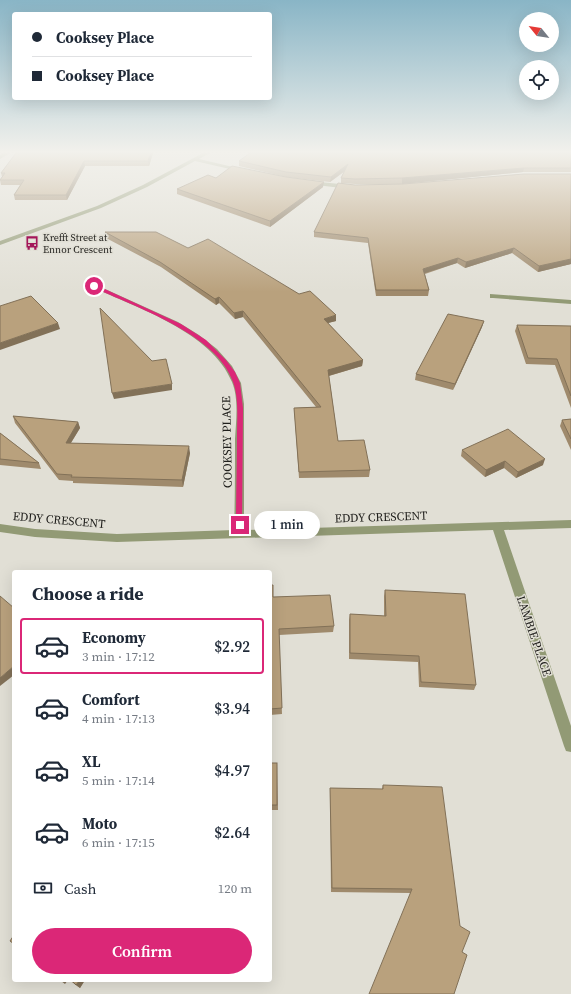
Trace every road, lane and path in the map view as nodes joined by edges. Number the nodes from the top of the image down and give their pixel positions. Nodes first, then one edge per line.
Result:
1 (116, 199) edge
2 (0, 235) edge
3 (7, 240) junction
4 (0, 242) edge
5 (94, 286) dead end
6 (494, 296) dead end
7 (571, 302) edge
8 (571, 524) edge
9 (497, 526) junction
10 (0, 528) edge
11 (240, 534) junction
12 (571, 746) edge

1 - 3 street
2 - 3 street
3 - 4 street
5 - 11 street, COOKSEY PLACE
6 - 7 street
8 - 9 street, EDDY CRESCENT
9 - 11 street, EDDY CRESCENT
9 - 12 street, LAMBIE PLACE
10 - 11 street, EDDY CRESCENT

